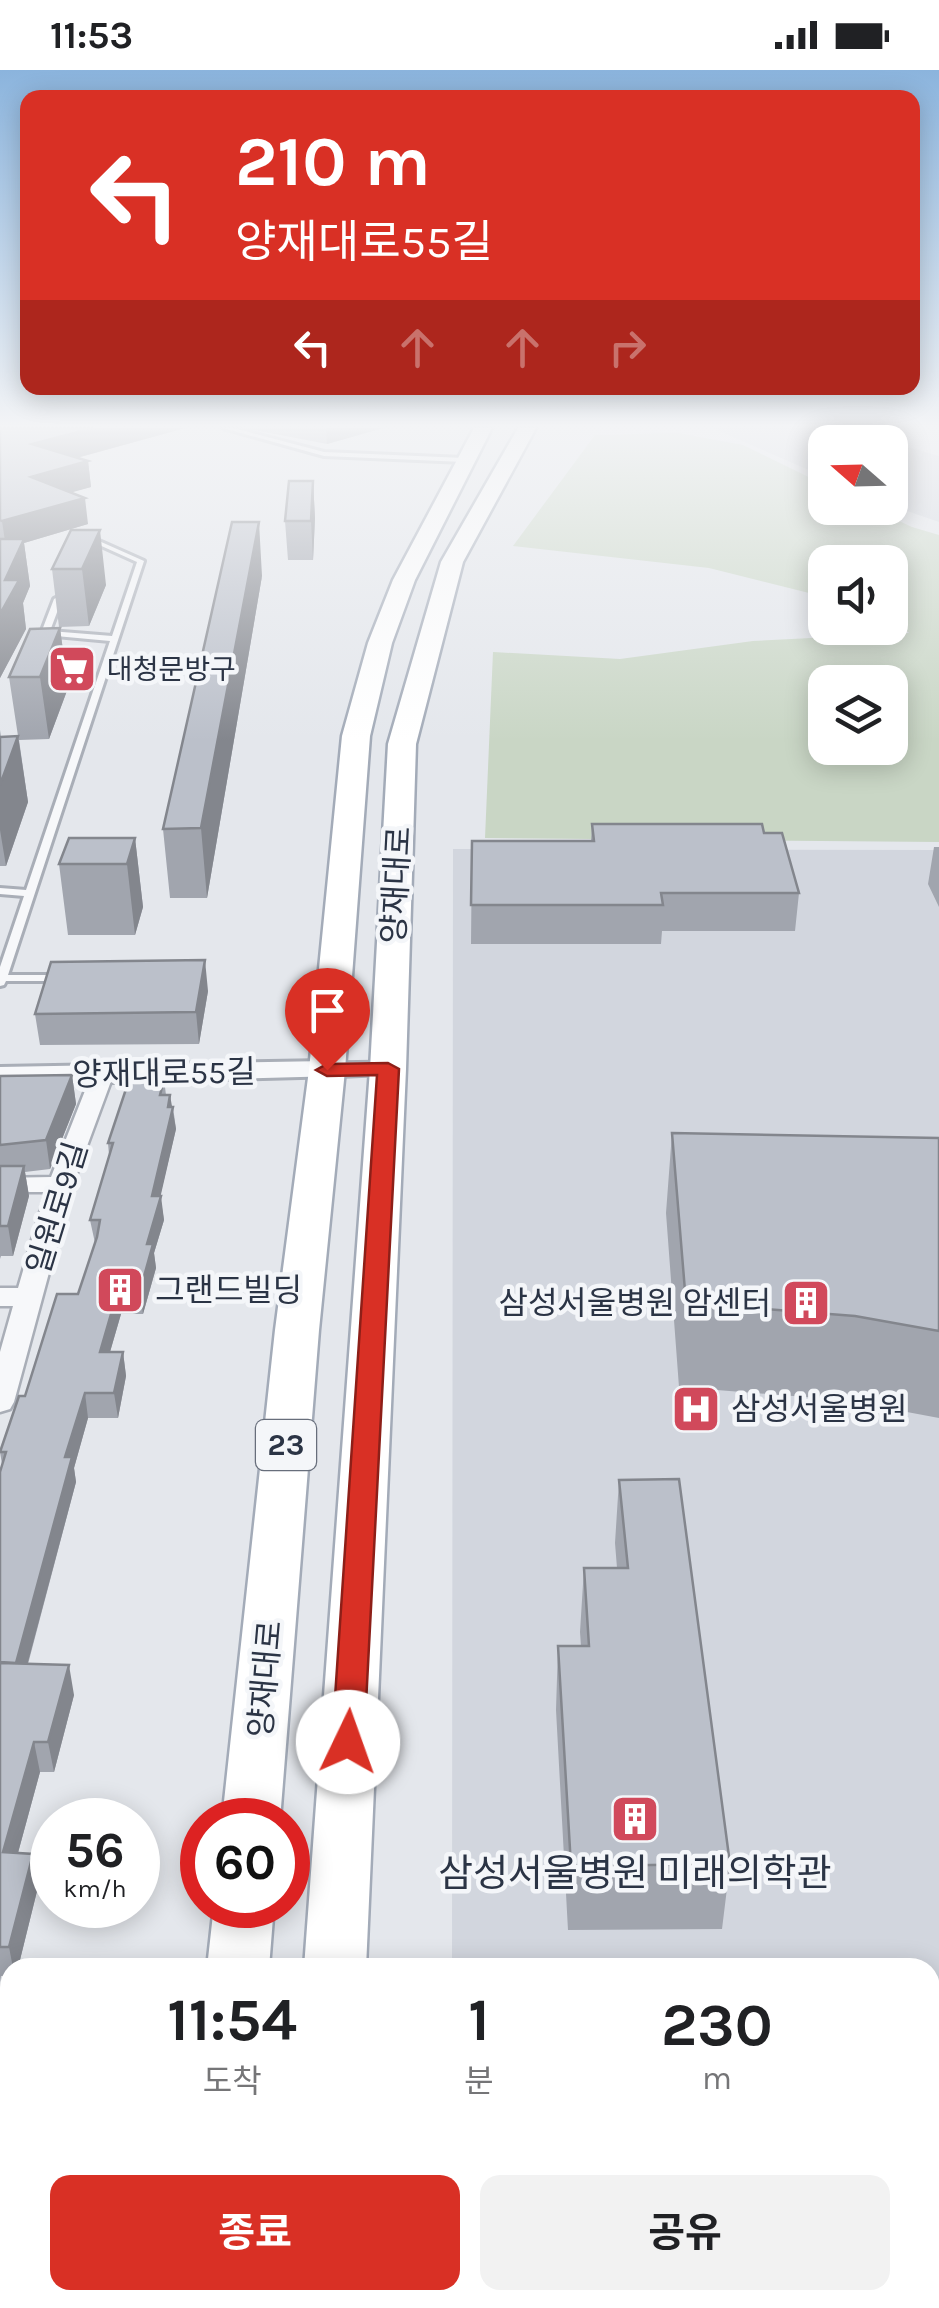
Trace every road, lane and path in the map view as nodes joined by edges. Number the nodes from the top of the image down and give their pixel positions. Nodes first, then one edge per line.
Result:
1 (428, 532) edge
2 (468, 532) edge
3 (88, 538) edge
4 (58, 598) edge
5 (114, 640) junction
6 (0, 892) edge
7 (31, 893) junction
8 (78, 977) edge
9 (1, 981) edge
10 (388, 1069) junction
11 (327, 1070) junction
12 (103, 1073) junction
13 (0, 1076) edge
14 (61, 1184) junction
15 (0, 1185) edge
16 (30, 1297) junction
17 (0, 1298) edge
18 (0, 1402) edge
19 (254, 1798) edge
20 (242, 1928) edge
21 (239, 1958) edge
22 (336, 1958) edge

1 - 11 main road, 양재대로 / 23
2 - 10 main road, 양재대로 / 23
3 - 5 lane
4 - 5 lane
5 - 7 lane
6 - 7 lane
7 - 9 lane
8 - 9 lane
10 - 11 street, 양재대로55길
10 - 22 main road, 양재대로 / 23
11 - 12 street, 양재대로55길
11 - 19 main road, 양재대로 / 23
12 - 13 street, 양재대로55길
12 - 14 street, 일원로9길
14 - 15 street
14 - 16 street, 일원로9길
16 - 17 street
16 - 18 street, 일원로9길
20 - 21 main road

